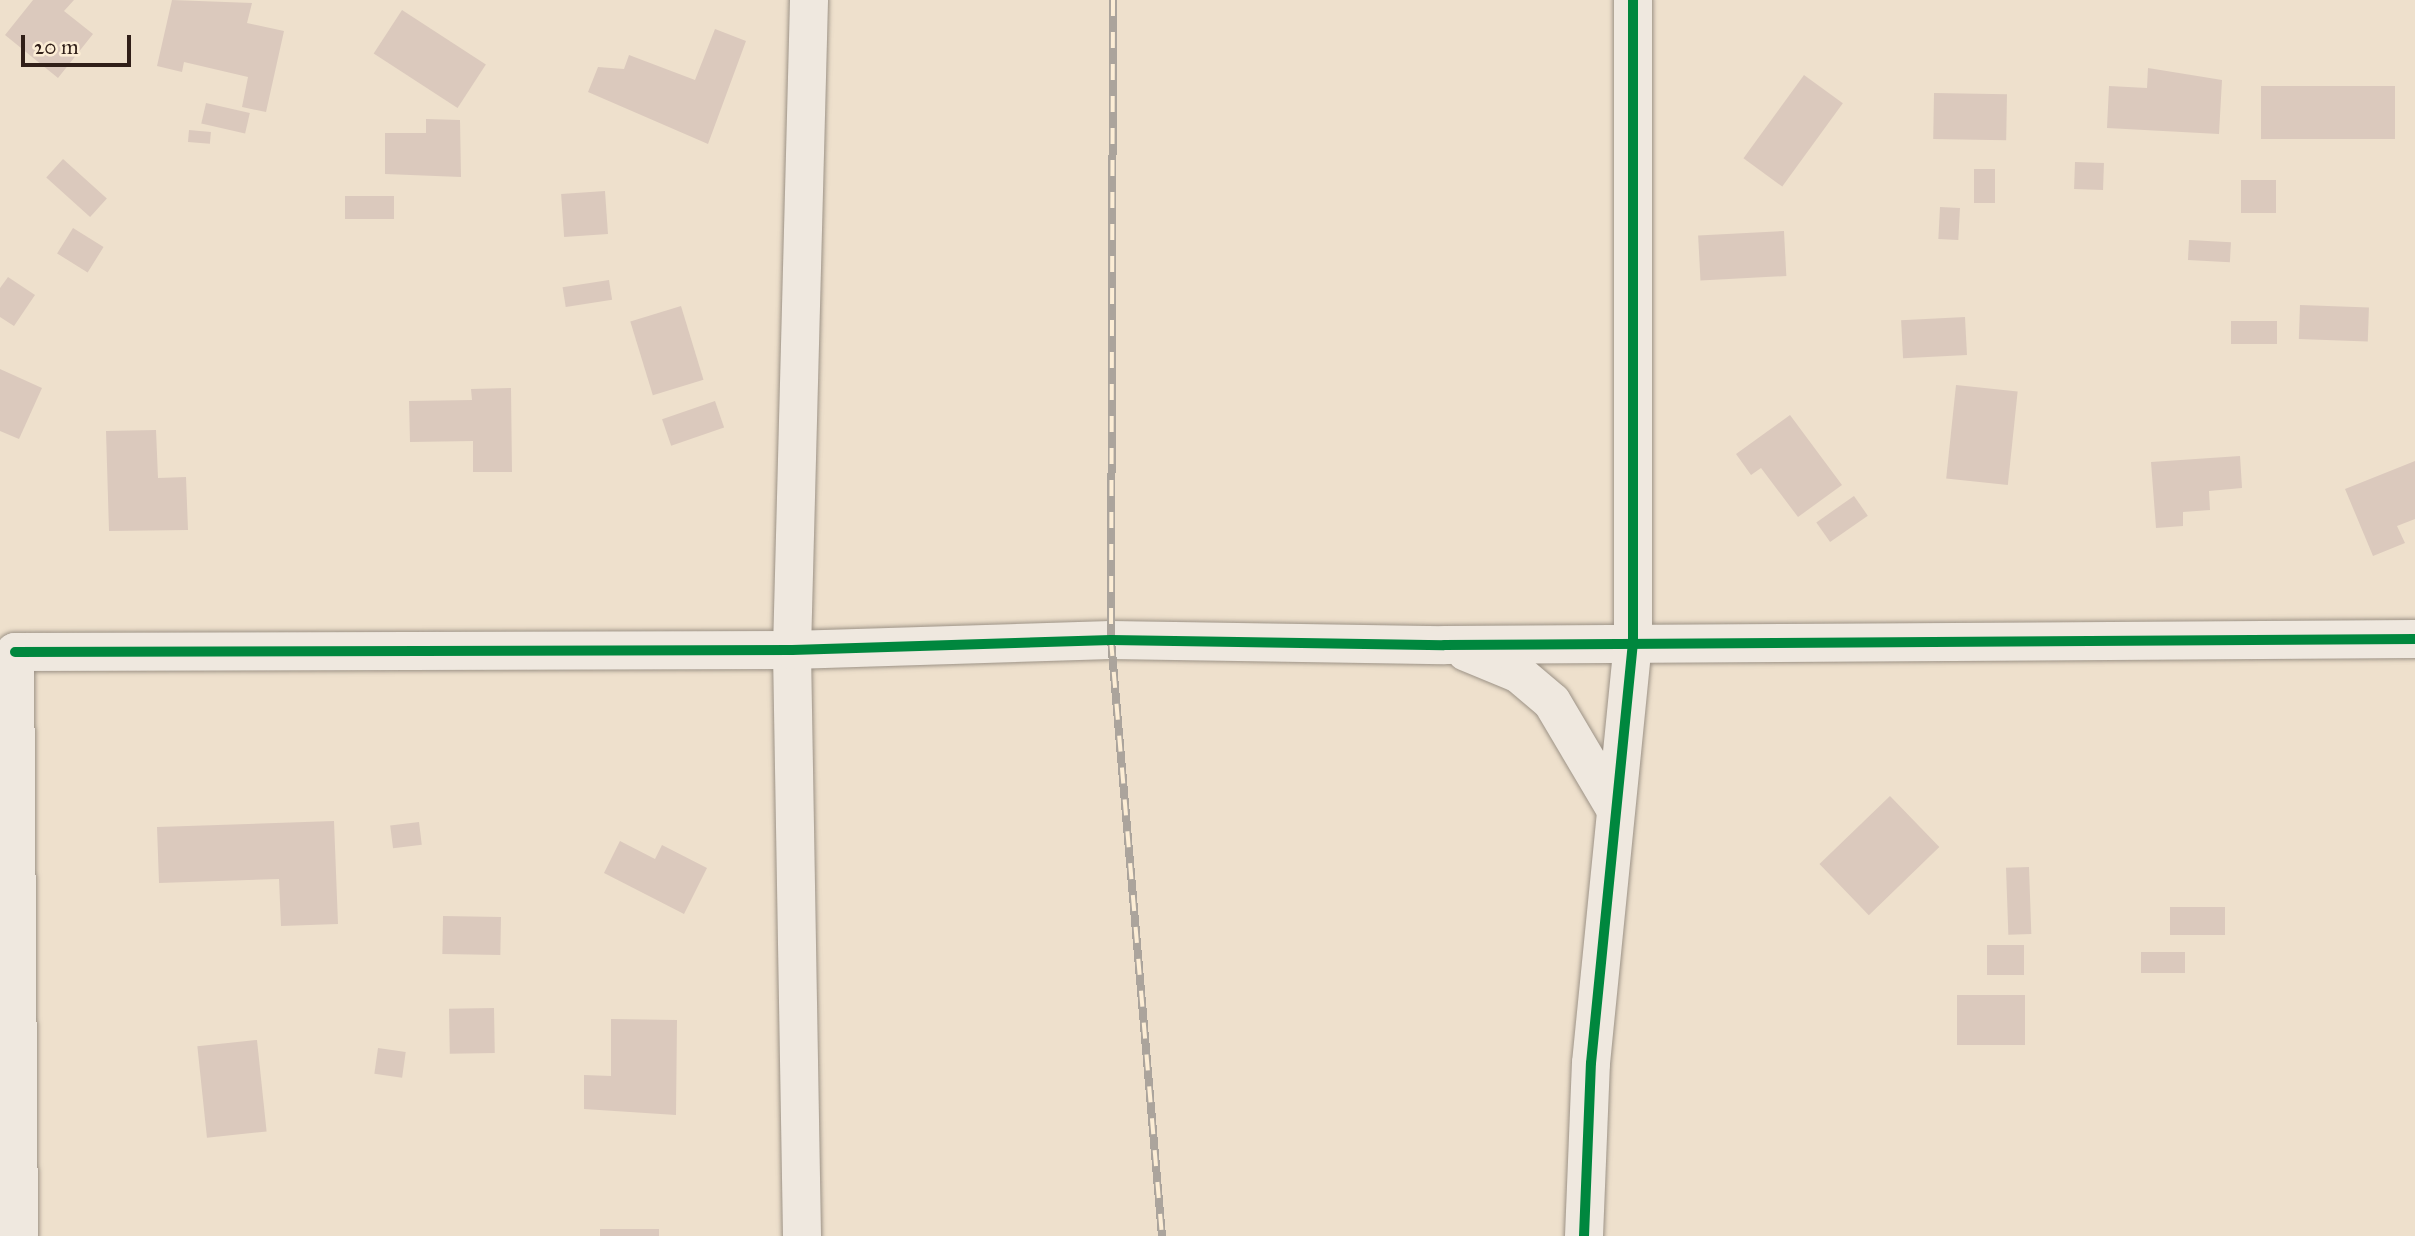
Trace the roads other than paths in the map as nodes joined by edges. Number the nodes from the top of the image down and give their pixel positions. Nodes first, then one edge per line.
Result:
1 (809, 0) edge
2 (1633, 0) edge
3 (2415, 639) edge
4 (1633, 644) junction
5 (1444, 645) junction
6 (7, 646) edge
7 (792, 650) junction
8 (1614, 807) junction
9 (19, 1236) edge
10 (802, 1236) edge
11 (1584, 1236) edge

1 - 7 street
2 - 4 street
3 - 4 street
4 - 5 street
4 - 8 street
5 - 7 street
5 - 8 street
6 - 7 street
6 - 9 street
7 - 10 street
8 - 11 street

